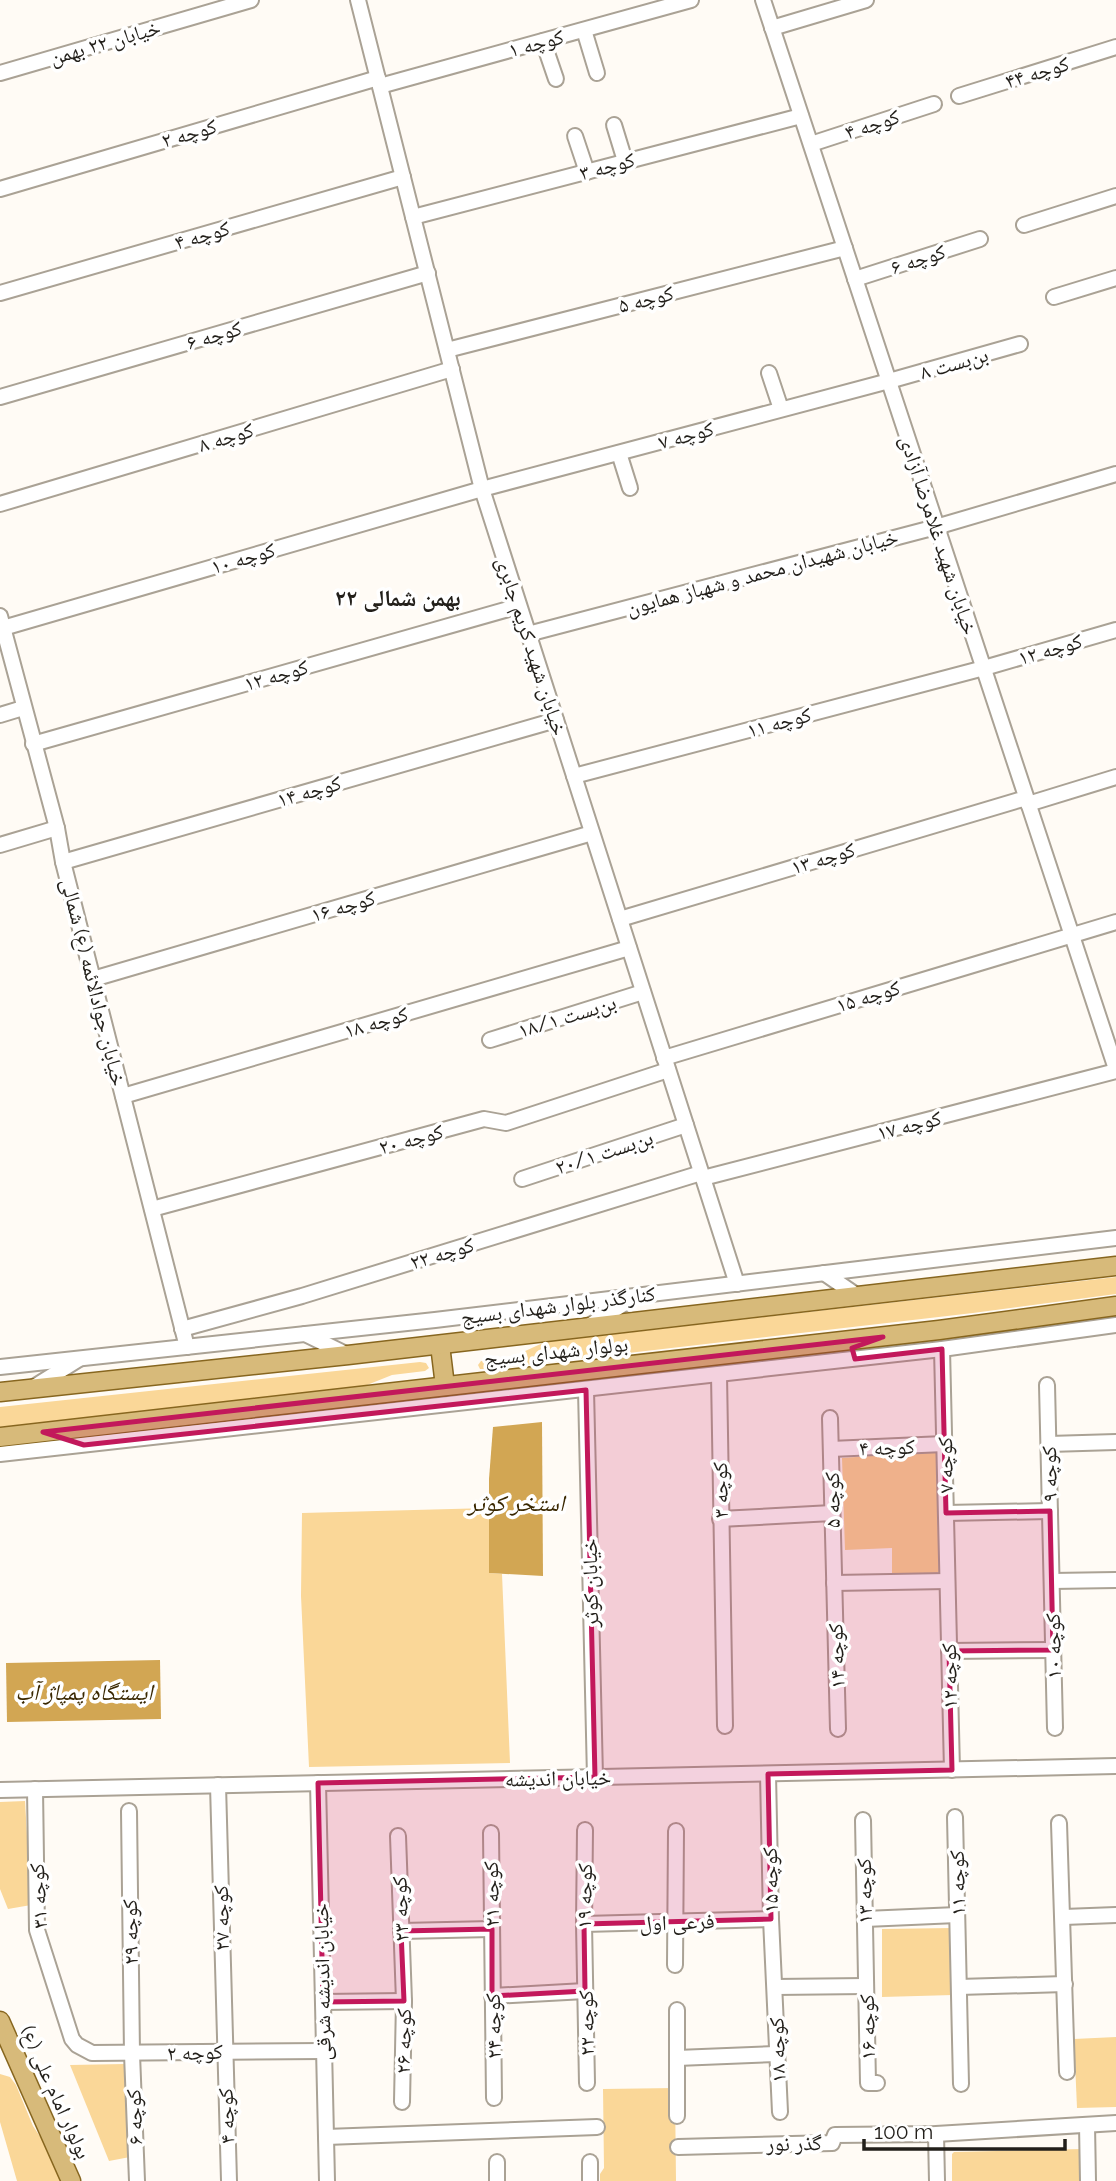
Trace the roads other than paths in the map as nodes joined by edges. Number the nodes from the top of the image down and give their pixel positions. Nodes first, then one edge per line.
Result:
1 (251, 0) edge
2 (358, 0) edge
3 (691, 0) edge
4 (763, 0) edge
5 (866, 0) edge
6 (772, 29) junction
7 (584, 30) junction
8 (543, 41) junction
9 (1116, 47) edge
10 (597, 72) dead end
11 (0, 73) edge
12 (556, 79) dead end
13 (379, 82) junction
14 (959, 96) dead end
15 (934, 104) dead end
16 (801, 116) junction
17 (614, 125) dead end
18 (575, 136) dead end
19 (811, 144) junction
20 (625, 161) junction
21 (587, 172) junction
22 (403, 177) junction
23 (0, 189) edge
24 (1116, 196) edge
25 (413, 217) junction
26 (1024, 225) dead end
27 (980, 239) dead end
28 (845, 248) junction
29 (428, 273) junction
30 (1116, 278) edge
31 (855, 279) junction
32 (0, 293) edge
33 (1054, 297) dead end
34 (1020, 344) dead end
35 (447, 350) junction
36 (452, 369) junction
37 (769, 373) dead end
38 (889, 381) junction
39 (0, 397) edge
40 (781, 409) junction
41 (619, 453) junction
42 (1116, 474) edge
43 (630, 488) dead end
44 (482, 489) junction
45 (0, 504) edge
46 (936, 527) junction
47 (519, 606) junction
48 (1, 622) edge
49 (1116, 630) edge
50 (528, 634) junction
51 (984, 668) junction
52 (23, 708) junction
53 (0, 715) edge
54 (556, 720) junction
55 (33, 744) junction
56 (574, 776) junction
57 (1116, 777) edge
58 (1027, 801) junction
59 (57, 828) junction
60 (592, 833) junction
61 (0, 845) edge
62 (63, 862) junction
63 (620, 919) junction
64 (1116, 922) edge
65 (1071, 934) junction
66 (629, 948) junction
67 (93, 979) junction
68 (643, 992) junction
69 (490, 1040) dead end
70 (666, 1064) junction
71 (1116, 1070) edge
72 (123, 1096) junction
73 (686, 1125) junction
74 (702, 1176) junction
75 (522, 1179) dead end
76 (152, 1209) junction
77 (1116, 1238) edge
78 (1116, 1266) edge
79 (824, 1273) junction
80 (737, 1284) junction
81 (635, 1296) junction
82 (859, 1297) junction
83 (1116, 1306) edge
84 (1116, 1325) edge
85 (586, 1328) junction
86 (183, 1329) junction
87 (305, 1334) junction
88 (883, 1337) junction
89 (440, 1345) junction
90 (187, 1347) junction
91 (942, 1349) junction
92 (348, 1355) junction
93 (80, 1359) junction
94 (830, 1362) junction
95 (0, 1367) edge
96 (719, 1374) junction
97 (1047, 1385) dead end
98 (445, 1386) junction
99 (32, 1388) junction
100 (586, 1390) junction
101 (0, 1392) edge
102 (830, 1418) dead end
103 (43, 1432) junction
104 (0, 1437) edge
105 (1116, 1442) edge
106 (944, 1444) junction
107 (1049, 1444) junction
108 (84, 1445) junction
109 (831, 1449) junction
110 (0, 1454) edge
111 (1050, 1511) junction
112 (832, 1513) junction
113 (946, 1513) junction
114 (720, 1519) junction
115 (1051, 1563) joint
116 (1116, 1580) edge
117 (947, 1581) junction
118 (1052, 1581) junction
119 (834, 1583) junction
120 (1053, 1650) junction
121 (949, 1651) junction
122 (724, 1726) dead end
123 (1055, 1728) dead end
124 (838, 1729) dead end
125 (1116, 1766) edge
126 (952, 1770) junction
127 (768, 1774) junction
128 (595, 1777) junction
129 (318, 1783) junction
130 (218, 1785) junction
131 (35, 1789) junction
132 (0, 1790) edge
133 (130, 1811) dead end
134 (955, 1817) dead end
135 (863, 1820) dead end
136 (1059, 1823) dead end
137 (585, 1830) dead end
138 (676, 1831) dead end
139 (491, 1833) dead end
140 (398, 1836) dead end
141 (1116, 1914) edge
142 (957, 1915) junction
143 (1064, 1917) junction
144 (771, 1919) junction
145 (864, 1919) junction
146 (675, 1922) junction
147 (584, 1924) junction
148 (492, 1929) junction
149 (401, 1931) junction
150 (491, 1955) joint
151 (865, 1962) joint
152 (584, 1963) joint
153 (675, 1965) dead end
154 (402, 1981) joint
155 (1065, 1984) junction
156 (866, 1986) junction
157 (775, 1987) junction
158 (959, 1987) junction
159 (585, 1991) junction
160 (492, 1996) junction
161 (404, 2001) junction
162 (323, 2002) junction
163 (677, 2010) dead end
164 (0, 2021) edge
165 (72, 2039) joint
166 (223, 2051) junction
167 (323, 2051) junction
168 (132, 2054) junction
169 (776, 2054) junction
170 (677, 2058) junction
171 (1067, 2072) dead end
172 (587, 2083) dead end
173 (877, 2083) dead end
174 (961, 2084) dead end
175 (494, 2098) dead end
176 (402, 2102) dead end
177 (780, 2112) dead end
178 (677, 2116) dead end
179 (1116, 2123) edge
180 (1087, 2125) junction
181 (597, 2127) dead end
182 (936, 2134) junction
183 (326, 2137) junction
184 (678, 2147) dead end
185 (497, 2162) dead end
186 (590, 2162) dead end
187 (71, 2181) edge
188 (137, 2181) edge
189 (229, 2181) edge
190 (327, 2181) edge
191 (497, 2181) edge
192 (590, 2181) edge
193 (937, 2181) edge
194 (1088, 2181) edge

1 - 11 street, خیابان ۲۲ بهمن
2 - 13 street, خیابان شهید کریم جابری
3 - 7 street, کوچه ۱
4 - 6 street, خیابان شهید غلامرضا آزادی
5 - 6 street
6 - 16 street, خیابان شهید غلامرضا آزادی
7 - 8 street, کوچه ۱
7 - 10 street
8 - 12 street
8 - 13 street, کوچه ۱
9 - 14 street, کوچه ۴۴
13 - 22 street, خیابان شهید کریم جابری
13 - 23 street, کوچه ۲
15 - 19 street, کوچه ۴
16 - 19 street, خیابان شهید غلامرضا آزادی
16 - 20 street, کوچه ۳
17 - 20 street
18 - 21 street
19 - 28 street, خیابان شهید غلامرضا آزادی
20 - 21 street, کوچه ۳
21 - 25 street, کوچه ۳
22 - 25 street, خیابان شهید کریم جابری
22 - 32 street, کوچه ۴
24 - 26 street
25 - 29 street, خیابان شهید کریم جابری
27 - 31 street, کوچه ۶
28 - 31 street, خیابان شهید غلامرضا آزادی
28 - 35 street, کوچه ۵
29 - 35 street, خیابان شهید کریم جابری
29 - 39 street, کوچه ۶
30 - 33 street
31 - 38 street, خیابان شهید غلامرضا آزادی
34 - 38 street, بن‌بست ۸
35 - 36 street, خیابان شهید کریم جابری
36 - 44 street, خیابان شهید کریم جابری
36 - 45 street, کوچه ۸
37 - 40 street
38 - 40 street, کوچه ۷
38 - 46 street, خیابان شهید غلامرضا آزادی
40 - 41 street, کوچه ۷
41 - 43 street
41 - 44 street, کوچه ۷
42 - 46 street, خیابان شهیدان محمد و شهباز همایون
44 - 47 street, خیابان شهید کریم جابری
44 - 48 street, کوچه ۱۰
46 - 50 street, خیابان شهیدان محمد و شهباز همایون
46 - 51 street, خیابان شهید غلامرضا آزادی
47 - 50 street, خیابان شهید کریم جابری
47 - 55 street, کوچه ۱۲
48 - 52 street, خیابان جوادالائمه (ع) شمالی
49 - 51 street, کوچه ۱۲
50 - 54 street, خیابان شهید کریم جابری
51 - 56 street, کوچه ۱۱
51 - 58 street, خیابان شهید غلامرضا آزادی
52 - 53 street
52 - 55 street, خیابان جوادالائمه (ع) شمالی
54 - 56 street, خیابان شهید کریم جابری
54 - 62 street, کوچه ۱۴
55 - 59 street, خیابان جوادالائمه (ع) شمالی
56 - 60 street, خیابان شهید کریم جابری
57 - 58 street
58 - 63 street, کوچه ۱۳
58 - 65 street, خیابان شهید غلامرضا آزادی
59 - 61 street
59 - 62 street, خیابان جوادالائمه (ع) شمالی
60 - 63 street, خیابان شهید کریم جابری
60 - 67 street, کوچه ۱۶
62 - 67 street, خیابان جوادالائمه (ع) شمالی
63 - 66 street, خیابان شهید کریم جابری
64 - 65 street
65 - 70 street, کوچه ۱۵
65 - 71 street, خیابان شهید غلامرضا آزادی
66 - 68 street, خیابان شهید کریم جابری
66 - 72 street, کوچه ۱۸
67 - 72 street, خیابان جوادالائمه (ع) شمالی
68 - 69 street, بن‌بست ۱۸/۱
68 - 70 street, خیابان شهید کریم جابری
70 - 73 street, خیابان شهید کریم جابری
70 - 76 street, کوچه ۲۰
71 - 74 street, کوچه ۱۷
72 - 76 street, خیابان جوادالائمه (ع) شمالی
73 - 74 street, خیابان شهید کریم جابری
73 - 75 street, بن‌بست ۲۰/۱
74 - 80 street, خیابان شهید کریم جابری
74 - 86 street, کوچه ۲۲
76 - 86 street, خیابان جوادالائمه (ع) شمالی
77 - 79 street, کنارگذر بلوار شهدای بسیج
78 - 82 main road, بولوار شهدای بسیج
79 - 80 street, کنارگذر بلوار شهدای بسیج
79 - 82 street
80 - 81 street, کنارگذر بلوار شهدای بسیج
81 - 85 street
81 - 87 street, کنارگذر بلوار شهدای بسیج
82 - 85 main road, بولوار شهدای بسیج
83 - 88 main road, بولوار شهدای بسیج
84 - 91 street
85 - 89 main road, بولوار شهدای بسیج
86 - 90 street, خیابان جوادالائمه (ع) شمالی
87 - 90 street, کنارگذر بلوار شهدای بسیج
87 - 92 street
88 - 94 street
88 - 98 main road, بولوار شهدای بسیج
89 - 92 main road, بولوار شهدای بسیج
89 - 98 main road
90 - 93 street, کنارگذر بلوار شهدای بسیج
91 - 94 street
91 - 106 street, کوچه ۷
92 - 99 main road, بولوار شهدای بسیج
93 - 95 street, کنارگذر بلوار شهدای بسیج
93 - 99 street
94 - 96 street
96 - 100 street
96 - 114 street, کوچه ۳
97 - 107 street, کوچه ۹
98 - 103 main road, بولوار شهدای بسیج
99 - 101 main road, بولوار شهدای بسیج
100 - 108 street
100 - 128 street, خیابان کوثر
102 - 109 street, کوچه ۵
103 - 104 main road, بولوار شهدای بسیج
103 - 108 street
105 - 107 street
106 - 109 street, کوچه ۴
106 - 113 street, کوچه ۷
107 - 111 street, کوچه ۹
108 - 110 street
109 - 112 street, کوچه ۵
111 - 113 street
111 - 115 street, کوچه ۹
112 - 114 street
112 - 119 street, کوچه ۵
113 - 117 street, کوچه ۷
114 - 122 street, کوچه ۳
115 - 118 street, کوچه ۱۰
116 - 118 street
117 - 119 street
117 - 121 street, کوچه ۱۲
118 - 120 street, کوچه ۱۰
119 - 124 street, کوچه ۱۴
120 - 121 street
120 - 123 street, کوچه ۱۰
121 - 126 street, کوچه ۱۲
125 - 126 street, خیابان اندیشه
126 - 127 street, خیابان اندیشه
127 - 128 street, خیابان اندیشه
127 - 144 street, کوچه ۱۵
128 - 129 street, خیابان اندیشه
129 - 130 street, خیابان اندیشه
129 - 162 street, خیابان اندیشه شرقی
130 - 131 street, خیابان اندیشه
130 - 166 street, کوچه ۲۷
131 - 132 street, خیابان اندیشه
131 - 165 street, کوچه ۳۱
133 - 168 street, کوچه ۲۹
134 - 142 street, کوچه ۱۱
135 - 145 street, کوچه ۱۳
136 - 143 street
137 - 147 street, کوچه ۱۹
138 - 146 street
139 - 148 street, کوچه ۲۱
140 - 149 street, کوچه ۲۳
141 - 143 street
142 - 145 street
142 - 158 street, کوچه ۱۱
143 - 155 street
144 - 146 street, فرعی اول
144 - 157 street, کوچه ۱۵
145 - 151 street, کوچه ۱۳
146 - 147 street, فرعی اول
146 - 153 street
147 - 152 street, کوچه ۱۹
148 - 149 street
148 - 150 street, کوچه ۲۱
149 - 154 street, کوچه ۲۳
150 - 160 street, کوچه ۲۴
151 - 156 street, کوچه ۱۶
152 - 159 street, کوچه ۲۲
154 - 161 street, کوچه ۲۶
155 - 158 street
155 - 171 street
156 - 157 street
156 - 173 street, کوچه ۱۶
157 - 169 street, کوچه ۱۸
158 - 174 street
159 - 160 street
159 - 172 street, کوچه ۲۲
160 - 175 street, کوچه ۲۴
161 - 162 street
161 - 176 street, کوچه ۲۶
162 - 167 street, خیابان اندیشه شرقی
163 - 170 street
164 - 187 main road, بولوار امام علی (ع)
165 - 168 street, کوچه ۲
166 - 167 street, کوچه ۲
166 - 168 street, کوچه ۲
166 - 189 street, کوچه ۴
167 - 183 street, خیابان اندیشه شرقی
168 - 188 street, کوچه ۶
169 - 170 street
169 - 177 street, کوچه ۱۸
170 - 178 street
179 - 180 street, گذر نور
180 - 182 street, گذر نور
180 - 194 street
181 - 183 street
182 - 184 street, گذر نور
182 - 193 street
183 - 190 street, خیابان اندیشه شرقی
185 - 191 street
186 - 192 street

